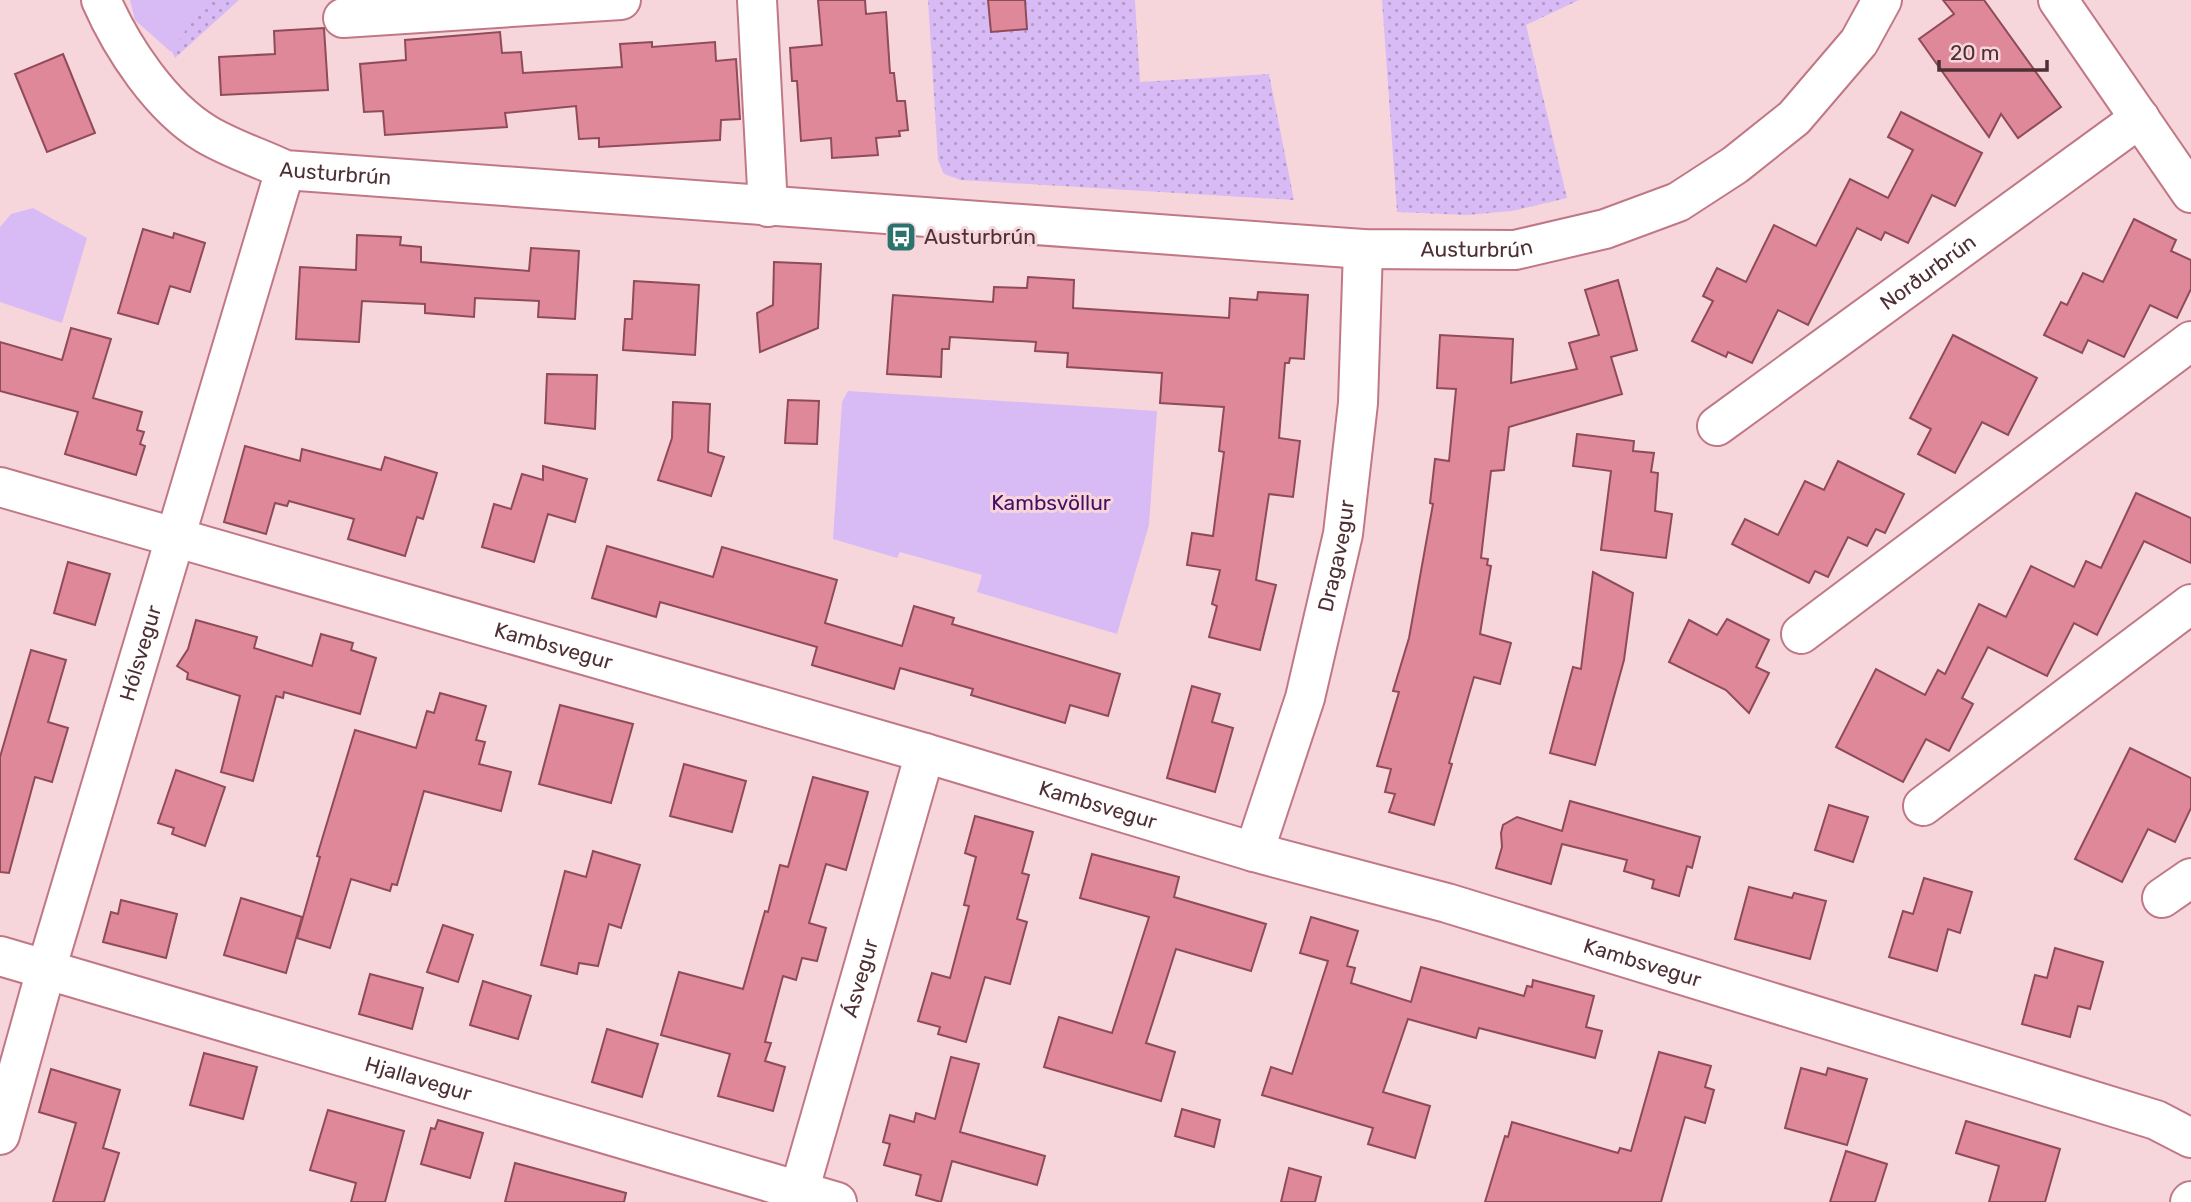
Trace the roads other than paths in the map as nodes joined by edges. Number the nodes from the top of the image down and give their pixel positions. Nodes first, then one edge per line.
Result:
1 (101, 0) edge
2 (621, 0) edge
3 (757, 0) edge
4 (1882, 0) edge
5 (2058, 0) edge
6 (343, 18) dead end
7 (2140, 118) junction
8 (285, 170) junction
9 (2191, 193) edge
10 (768, 207) junction
11 (1363, 249) junction
12 (2191, 341) edge
13 (1717, 426) dead end
14 (0, 487) edge
15 (176, 537) junction
16 (2191, 604) edge
17 (1801, 634) dead end
18 (925, 753) junction
19 (1923, 806) dead end
20 (1254, 852) junction
21 (0, 956) edge
22 (46, 970) junction
23 (0, 1135) edge
24 (2191, 1138) edge
25 (797, 1197) edge
26 (837, 1202) edge

1 - 8 street, Austurbrún
2 - 6 street
3 - 10 street
4 - 11 street, Austurbrún
5 - 7 street
7 - 9 street
7 - 13 street, Norðurbrún
8 - 10 street, Austurbrún
8 - 15 street, Hólsvegur
10 - 11 street, Austurbrún
11 - 20 street, Dragavegur
12 - 17 street
14 - 15 street, Kambsvegur
15 - 18 street, Kambsvegur
15 - 22 street, Hólsvegur
16 - 19 street
18 - 20 street, Kambsvegur
18 - 25 street, Ásvegur
20 - 24 street, Kambsvegur
21 - 22 street, Hjallavegur
22 - 23 street, Hólsvegur
22 - 25 street, Hjallavegur
25 - 26 street, Hjallavegur

